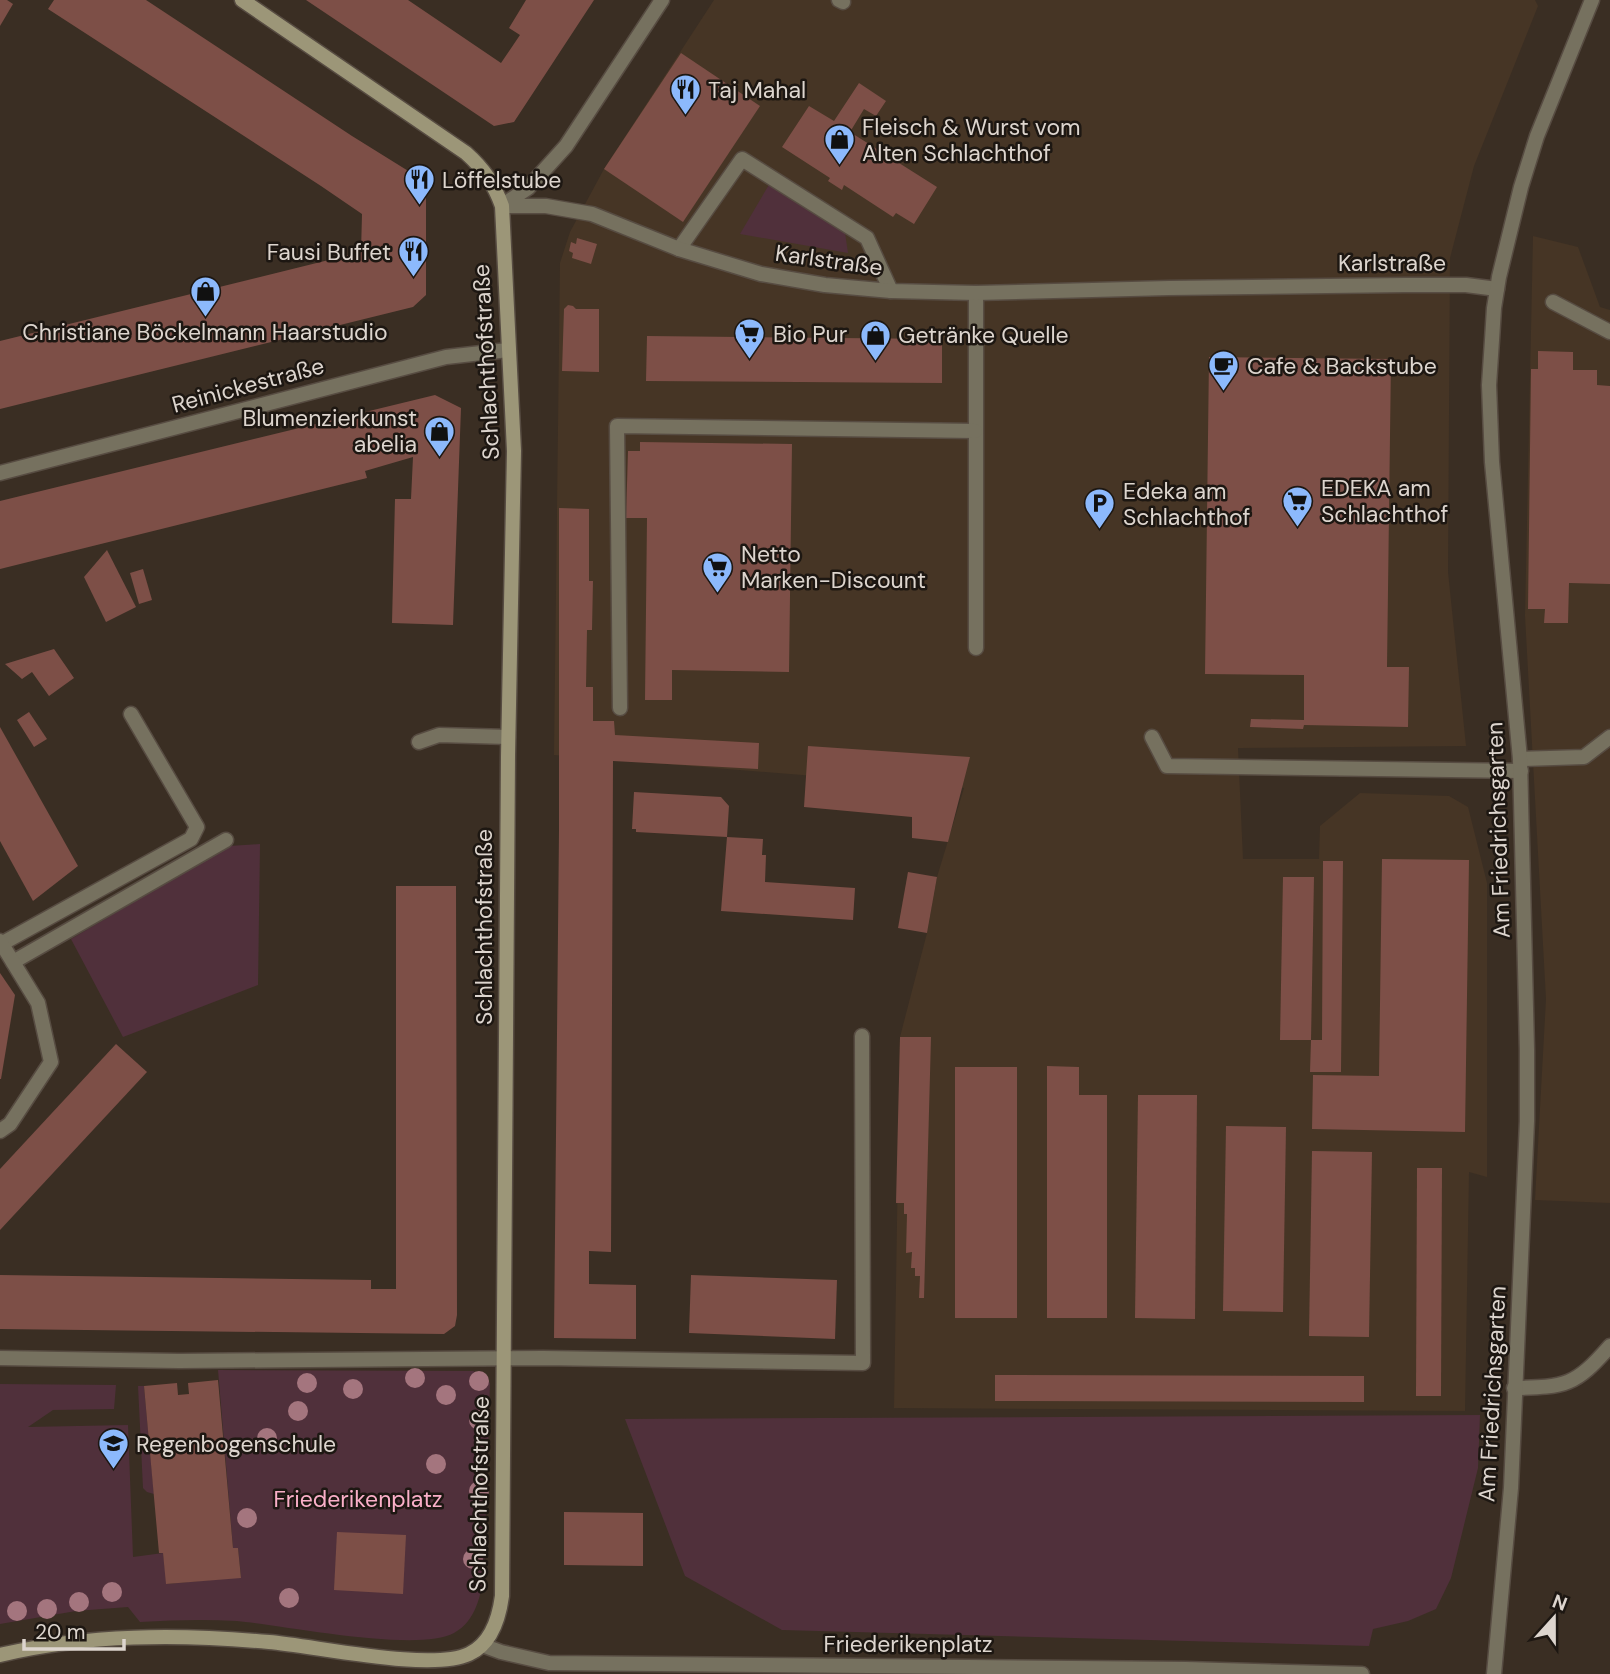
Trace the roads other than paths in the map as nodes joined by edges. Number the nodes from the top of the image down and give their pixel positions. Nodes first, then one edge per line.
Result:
1 (242, 0) edge
2 (662, 0) edge
3 (1592, 0) edge
4 (502, 205) junction
5 (679, 249) junction
6 (1497, 289) junction
7 (891, 291) junction
8 (976, 293) junction
9 (1553, 302) dead end
10 (1610, 331) edge
11 (508, 350) junction
12 (975, 431) junction
13 (0, 473) edge
14 (976, 648) dead end
15 (620, 708) dead end
16 (131, 714) dead end
17 (508, 737) junction
18 (1152, 737) dead end
19 (1610, 737) edge
20 (419, 742) dead end
21 (1520, 765) junction
22 (226, 839) dead end
23 (1, 942) edge
24 (13, 962) junction
25 (863, 1036) dead end
26 (0, 1131) edge
27 (1610, 1346) edge
28 (0, 1358) edge
29 (504, 1358) junction
30 (1514, 1388) junction
31 (482, 1645) junction
32 (0, 1655) edge
33 (1363, 1674) edge
34 (1494, 1674) edge

1 - 4 main road
2 - 4 street
3 - 6 street, Am Friedrichsgarten
4 - 5 street, Karlstraße
4 - 11 main road, Schlachthofstraße
5 - 7 street, Karlstraße
5 - 7 street
6 - 8 street, Karlstraße
6 - 21 street, Am Friedrichsgarten
7 - 8 street, Karlstraße
8 - 12 street
9 - 10 street
11 - 13 street, Reinickestraße
11 - 17 main road, Schlachthofstraße
12 - 14 street
12 - 15 street
16 - 23 street
17 - 20 street
17 - 29 main road, Schlachthofstraße
18 - 21 street
19 - 21 street
21 - 30 street, Am Friedrichsgarten
22 - 24 street
23 - 24 street
24 - 26 street
25 - 29 street
27 - 30 street
28 - 29 street
29 - 31 main road, Schlachthofstraße
30 - 34 street, Am Friedrichsgarten
31 - 32 main road
31 - 33 street, Friederikenplatz

